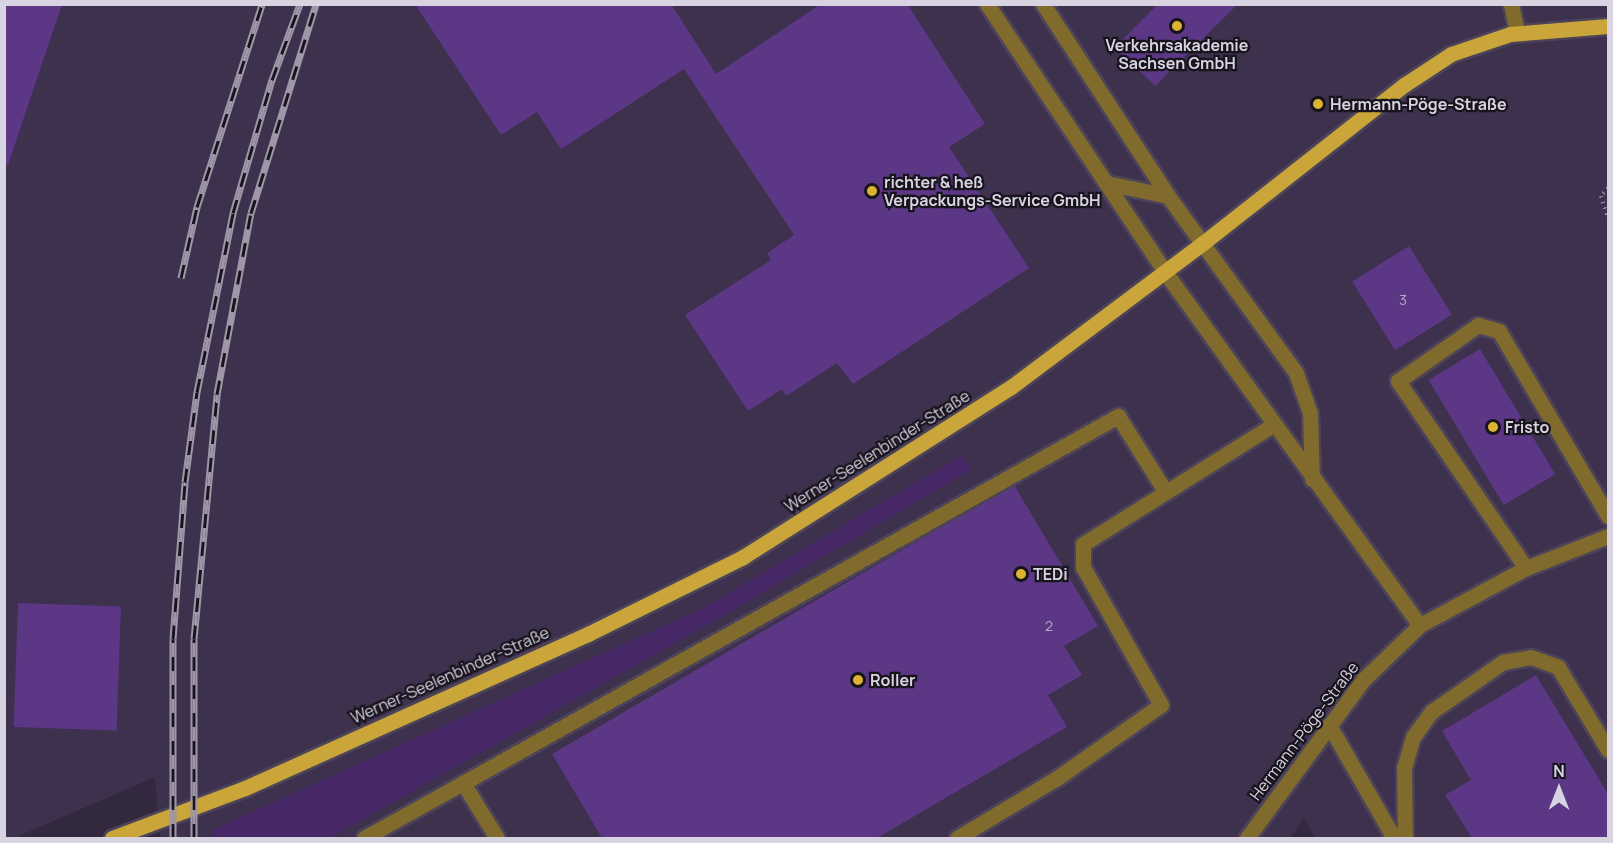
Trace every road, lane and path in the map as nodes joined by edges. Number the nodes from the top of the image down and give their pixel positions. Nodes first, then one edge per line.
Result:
1 (987, 4) edge
2 (1043, 4) edge
3 (1512, 4) edge
4 (1608, 26) edge
5 (1517, 33) junction
6 (1106, 183) junction
7 (1608, 188) edge
8 (1168, 196) junction
9 (1608, 219) edge
10 (1203, 243) junction
11 (1165, 272) junction
12 (1274, 425) junction
13 (1312, 479) junction
14 (1165, 491) junction
15 (1608, 516) edge
16 (1608, 536) edge
17 (1526, 568) junction
18 (1420, 625) junction
19 (1329, 725) junction
20 (1608, 750) edge
21 (463, 783) junction
22 (112, 838) edge
23 (364, 838) edge
24 (497, 838) edge
25 (957, 838) edge
26 (1247, 838) edge
27 (1394, 838) edge
28 (1406, 838) edge

1 - 6 street
2 - 8 street
3 - 5 street
4 - 5 main road, Werner-Seelenbinder-Straße
5 - 10 main road, Werner-Seelenbinder-Straße
6 - 8 street
6 - 11 street
7 - 9 path
8 - 10 street
10 - 11 main road, Werner-Seelenbinder-Straße
10 - 13 street
11 - 12 street
11 - 22 main road, Werner-Seelenbinder-Straße
12 - 13 street
12 - 14 street
13 - 18 street
14 - 21 street
14 - 25 street
15 - 17 street
16 - 17 street, Hermann-Pöge-Straße
17 - 18 street, Hermann-Pöge-Straße
18 - 19 street, Hermann-Pöge-Straße
19 - 26 street, Hermann-Pöge-Straße
19 - 27 street
20 - 28 street
21 - 23 street
21 - 24 street

